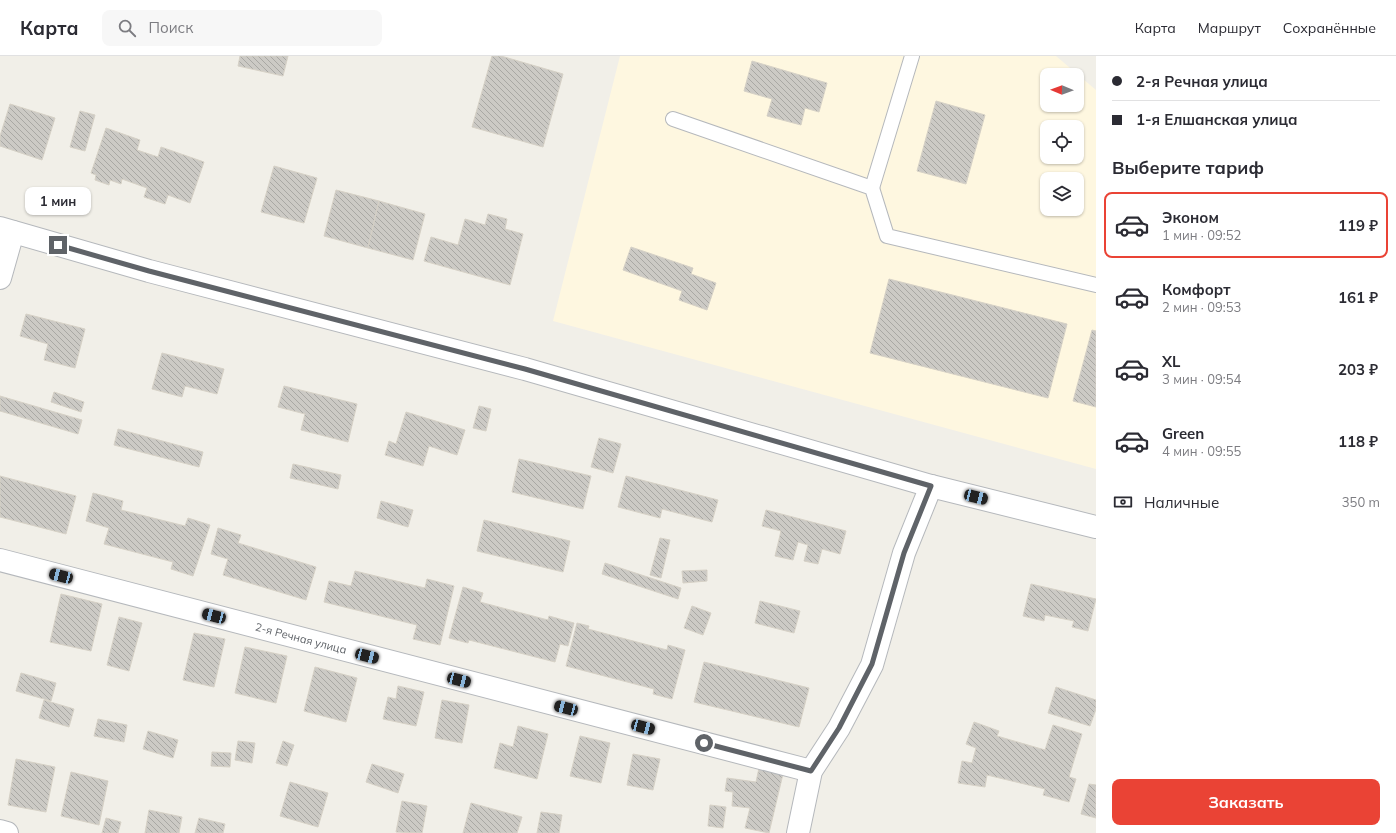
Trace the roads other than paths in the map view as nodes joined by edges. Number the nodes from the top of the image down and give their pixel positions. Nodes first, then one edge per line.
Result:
1 (912, 56) edge
2 (673, 119) dead end
3 (872, 188) junction
4 (7, 230) edge
5 (0, 278) edge
6 (1096, 285) edge
7 (931, 486) junction
8 (1096, 527) edge
9 (0, 560) edge
10 (811, 771) junction
11 (0, 831) edge
12 (7, 833) edge
13 (798, 833) edge

1 - 3 lane
2 - 3 lane
3 - 6 lane
4 - 5 street
4 - 7 street
7 - 8 street
7 - 10 street
9 - 10 street, 2-я Речная улица
10 - 13 street
11 - 12 street

